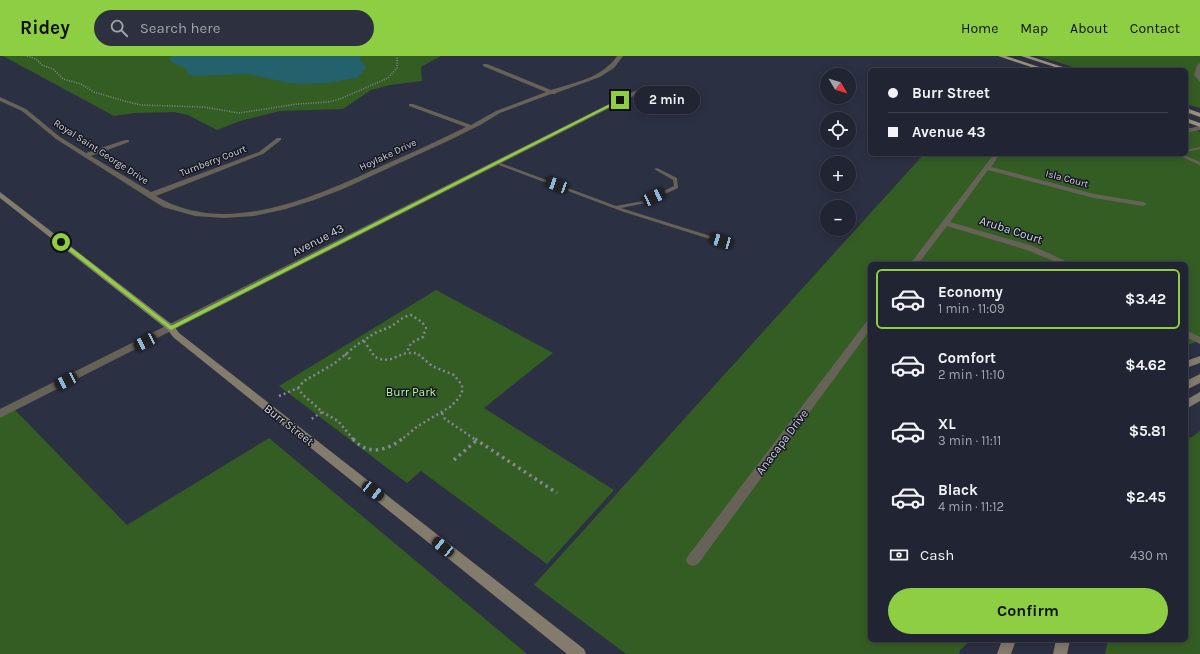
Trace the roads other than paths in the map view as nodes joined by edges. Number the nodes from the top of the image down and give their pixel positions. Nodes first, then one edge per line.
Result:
1 (620, 56) edge
2 (1001, 56) edge
3 (1024, 56) edge
4 (485, 65) dead end
5 (1200, 65) edge
6 (1039, 68) edge
7 (1063, 68) edge
8 (1200, 80) edge
9 (647, 86) dead end
10 (553, 93) junction
11 (0, 99) edge
12 (410, 105) dead end
13 (1188, 111) edge
14 (1200, 115) edge
15 (1188, 121) edge
16 (1200, 127) edge
17 (471, 128) junction
18 (1188, 130) edge
19 (279, 139) dead end
20 (127, 141) dead end
21 (1200, 148) edge
22 (1188, 151) edge
23 (86, 155) junction
24 (996, 156) edge
25 (1182, 156) edge
26 (497, 162) junction
27 (1200, 164) edge
28 (987, 168) junction
29 (656, 169) dead end
30 (0, 194) edge
31 (151, 196) junction
32 (1143, 204) dead end
33 (616, 207) junction
34 (944, 223) junction
35 (721, 241) dead end
36 (915, 262) edge
37 (1063, 262) edge
38 (868, 326) edge
39 (171, 328) junction
40 (1188, 333) edge
41 (1200, 341) edge
42 (1200, 359) edge
43 (1188, 364) edge
44 (1200, 378) edge
45 (1188, 385) edge
46 (1200, 396) edge
47 (1188, 404) edge
48 (0, 414) edge
49 (693, 560) dead end
50 (1008, 642) edge
51 (1063, 642) edge
52 (579, 654) edge
53 (1004, 654) edge
54 (1060, 654) edge

1 - 10 street, Hoylake Drive
2 - 6 main road
3 - 7 main road
4 - 10 street
5 - 8 street
9 - 26 street, Avenue 43
10 - 17 street, Hoylake Drive
11 - 23 street, Royal Saint George Drive
12 - 17 street
13 - 14 main road
15 - 16 main road
16 - 18 street
17 - 31 street, Hoylake Drive
19 - 31 street, Turnberry Court
20 - 23 street
21 - 22 lane
23 - 31 street, Royal Saint George Drive
24 - 28 street
25 - 27 lane
26 - 33 lane
26 - 39 street, Avenue 43
28 - 32 street, Isla Court
28 - 34 street
29 - 33 lane
30 - 39 street, Burr Street
33 - 35 lane
34 - 36 street
34 - 37 street, Aruba Court
38 - 49 street, Anacapa Drive
39 - 48 street, Avenue 43
39 - 52 street, Burr Street
40 - 41 street
42 - 43 street
44 - 45 street
46 - 47 street
50 - 53 street
51 - 54 street

